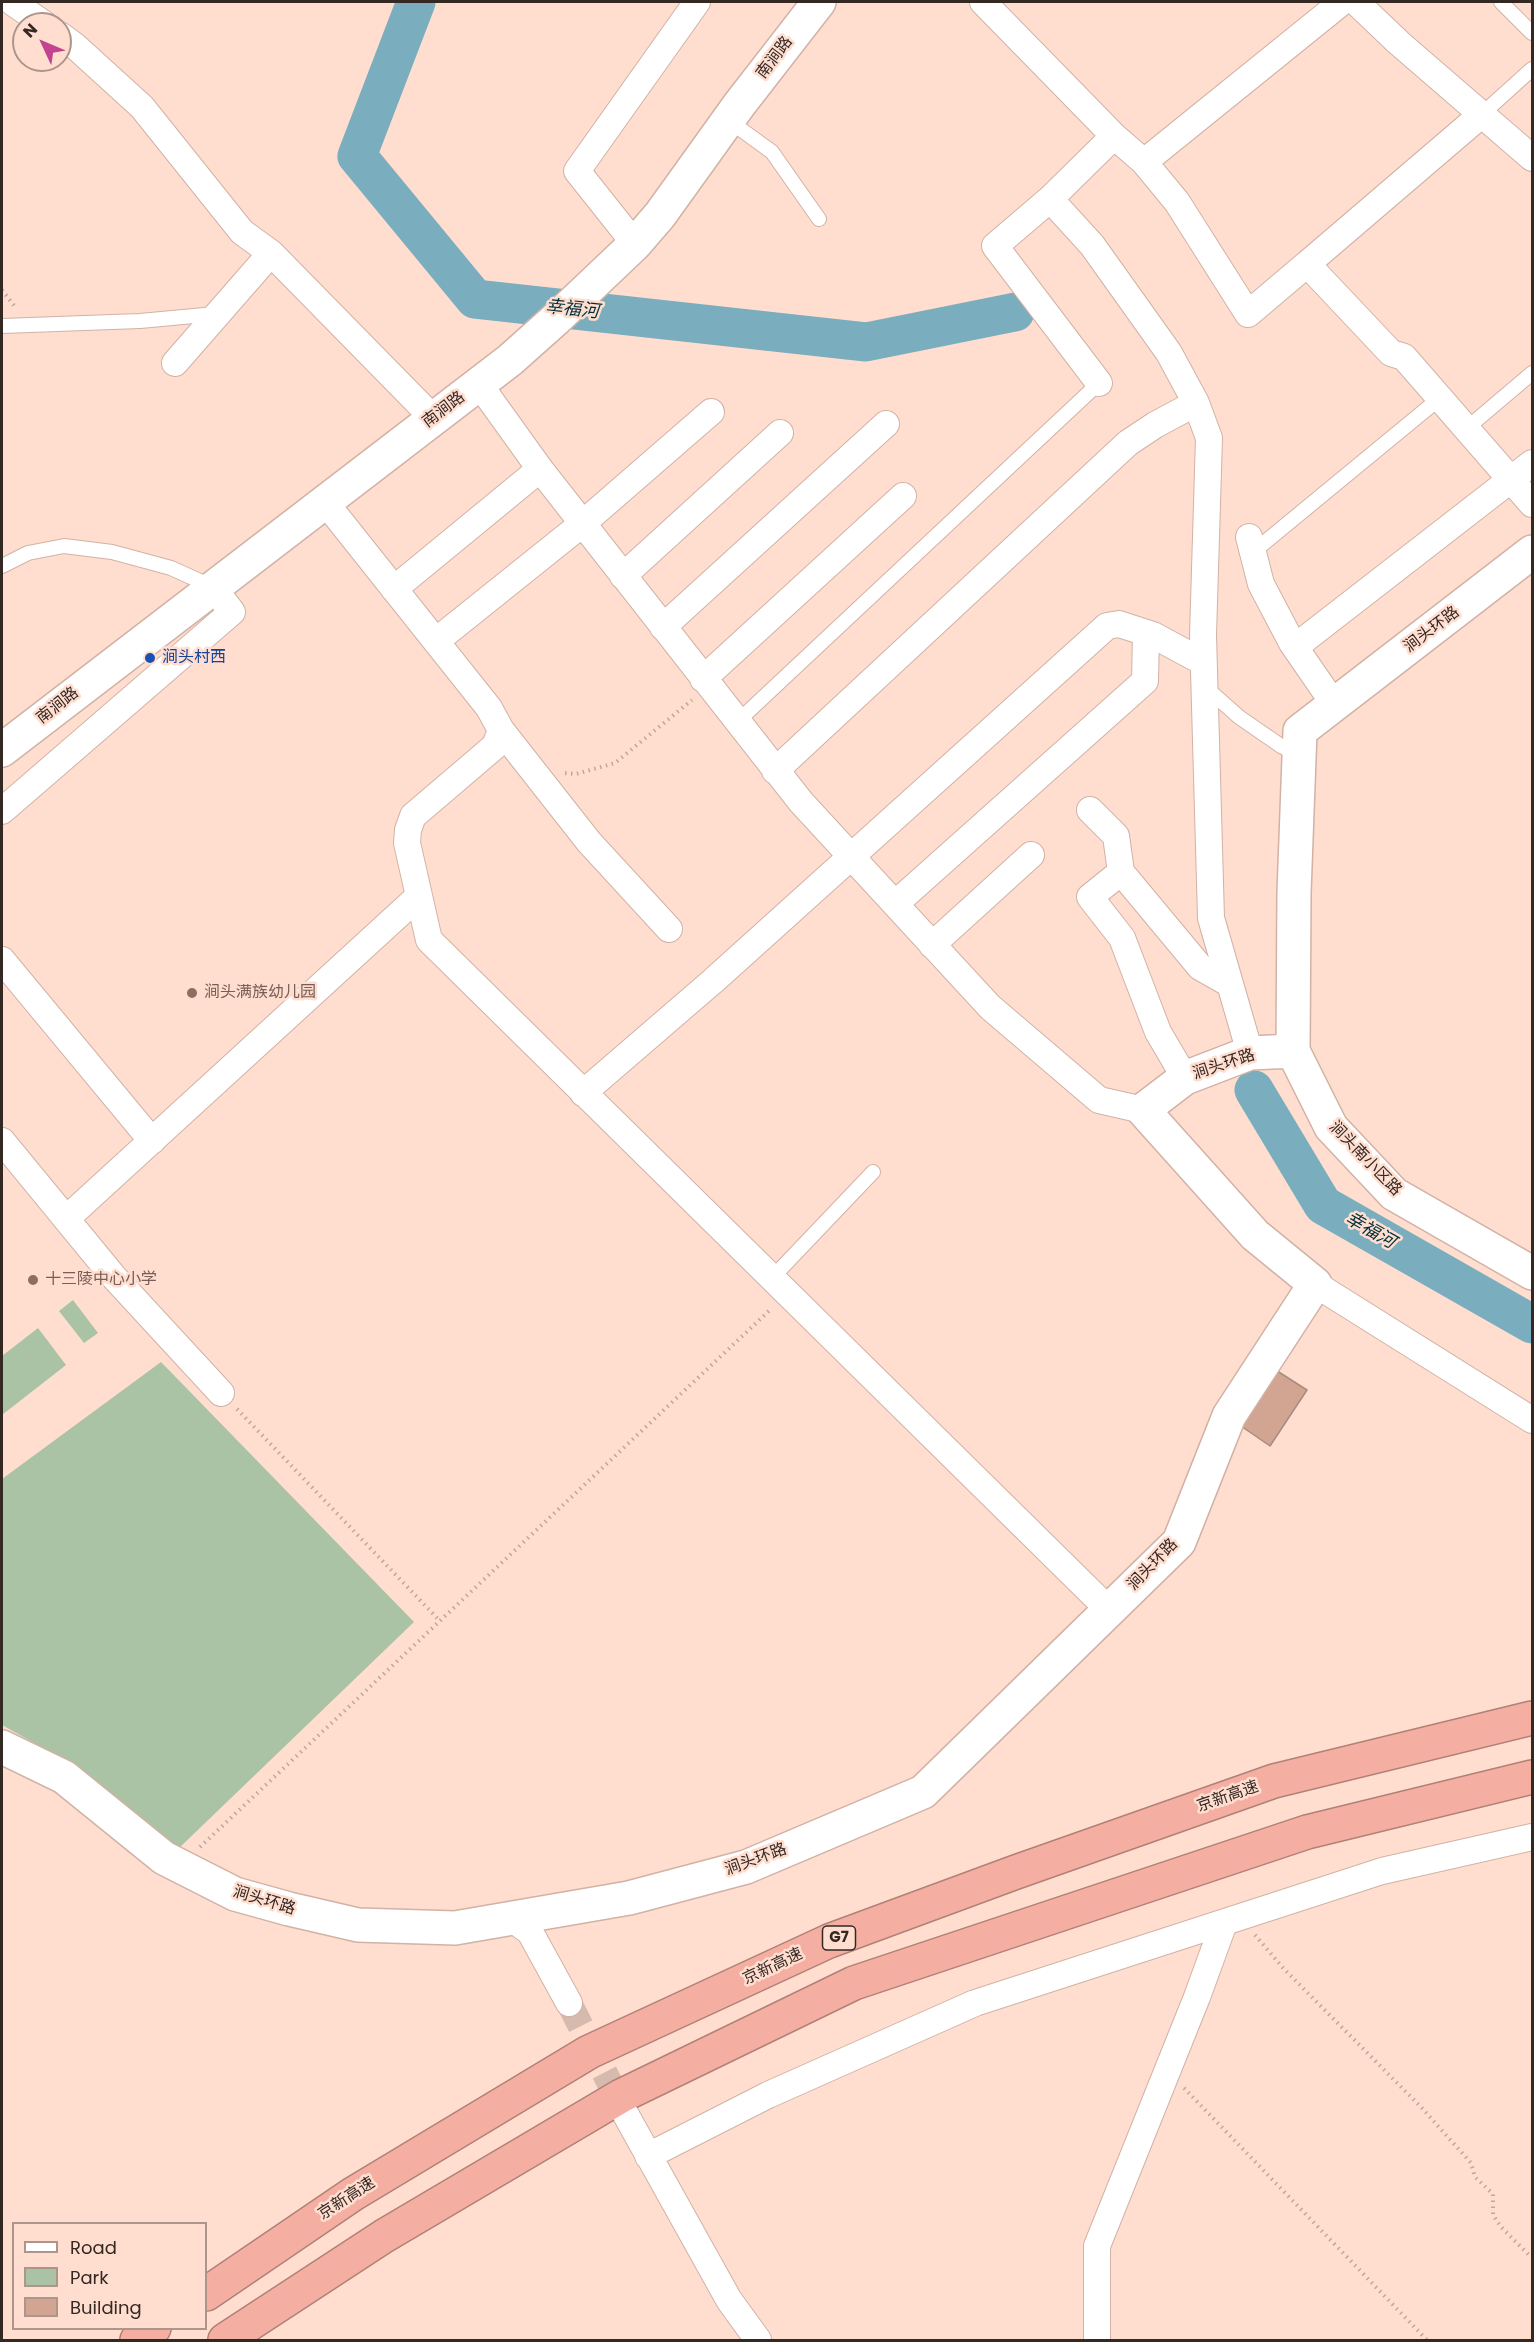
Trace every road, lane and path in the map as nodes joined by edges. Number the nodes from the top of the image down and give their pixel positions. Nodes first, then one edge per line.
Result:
1 (12, 2) edge
2 (697, 2) edge
3 (983, 2) edge
4 (1342, 2) edge
5 (1356, 2) edge
6 (1501, 2) edge
7 (807, 6) edge
8 (27, 12) edge
9 (1533, 33) edge
10 (72, 44) edge
11 (1533, 69) edge
12 (1481, 115) junction
13 (728, 120) junction
14 (1114, 136) junction
15 (1533, 158) edge
16 (1144, 162) junction
17 (1050, 199) junction
18 (819, 219) dead end
19 (635, 244) junction
20 (271, 253) junction
21 (1307, 264) junction
22 (220, 314) junction
23 (2, 326) edge
24 (175, 363) dead end
25 (1533, 373) edge
26 (1099, 383) joint
27 (479, 384) junction
28 (1440, 398) junction
29 (1196, 403) junction
30 (711, 412) dead end
31 (433, 418) junction
32 (886, 424) dead end
33 (1466, 429) junction
34 (780, 433) dead end
35 (1533, 462) edge
36 (540, 470) junction
37 (1510, 480) junction
38 (903, 496) dead end
39 (325, 502) junction
40 (1533, 504) edge
41 (582, 524) junction
42 (1251, 544) joint
43 (1533, 552) edge
44 (2, 566) edge
45 (623, 576) junction
46 (213, 587) junction
47 (394, 589) junction
48 (663, 627) junction
49 (1146, 633) junction
50 (436, 641) junction
51 (1295, 647) junction
52 (1204, 674) junction
53 (706, 682) junction
54 (1334, 704) junction
55 (737, 722) junction
56 (501, 730) junction
57 (2, 750) edge
58 (1290, 750) junction
59 (533, 771) junction
60 (775, 771) junction
61 (1090, 810) dead end
62 (2, 811) edge
63 (1031, 855) dead end
64 (850, 856) junction
65 (1121, 872) junction
66 (419, 896) junction
67 (895, 904) junction
68 (669, 929) dead end
69 (932, 945) junction
70 (2, 960) edge
71 (1230, 984) junction
72 (1293, 1051) junction
73 (1250, 1053) junction
74 (1185, 1078) junction
75 (583, 1093) junction
76 (1143, 1110) junction
77 (2, 1141) edge
78 (152, 1141) junction
79 (873, 1172) dead end
80 (66, 1219) junction
81 (1533, 1273) edge
82 (1315, 1284) junction
83 (781, 1285) junction
84 (221, 1393) joint
85 (1533, 1420) edge
86 (1109, 1610) junction
87 (440, 1621) junction
88 (1533, 1718) edge
89 (2, 1747) edge
90 (1533, 1777) edge
91 (1533, 1837) edge
92 (180, 1866) junction
93 (511, 1918) junction
94 (1235, 1919) junction
95 (569, 2003) tunnel mouth
96 (1167, 2070) junction
97 (626, 2115) tunnel mouth
98 (648, 2156) junction
99 (1530, 2256) dead end
100 (207, 2293) edge
101 (151, 2330) edge
102 (137, 2340) edge
103 (225, 2340) edge
104 (758, 2340) edge
105 (1097, 2340) edge
106 (1427, 2340) edge

1 - 8 street
2 - 19 street
3 - 14 street
4 - 16 street
5 - 12 street
6 - 9 lane
7 - 13 street, 南涧路
10 - 20 street
11 - 12 lane
12 - 15 street
12 - 21 street
13 - 18 lane
13 - 19 street, 南涧路
14 - 16 street
14 - 17 street
16 - 21 street
17 - 26 street
17 - 29 street
19 - 27 street, 南涧路
20 - 22 street
20 - 31 street
21 - 28 street
22 - 23 lane
22 - 24 street
25 - 33 lane
26 - 55 lane
27 - 31 street, 南涧路
27 - 36 street
28 - 33 street
28 - 42 lane
29 - 52 street
29 - 60 street
30 - 41 street
31 - 39 street, 南涧路
32 - 48 street
33 - 37 street
34 - 45 street
35 - 37 street
36 - 41 street
36 - 47 street
37 - 40 street
37 - 51 street
38 - 53 street
39 - 46 street, 南涧路
39 - 47 street
41 - 45 street
41 - 50 street
42 - 51 street
43 - 54 street, 涧头环路
44 - 46 lane
45 - 48 street
46 - 57 street, 南涧路
46 - 62 street
47 - 50 street
48 - 53 street
49 - 52 street
49 - 64 street
49 - 67 street
50 - 56 street
51 - 54 street
52 - 58 lane
52 - 71 street
53 - 55 street
53 - 59 path
54 - 58 street, 涧头环路
55 - 60 street
56 - 59 street
56 - 66 street
58 - 72 street, 涧头环路
59 - 68 street
60 - 64 street
61 - 65 street
63 - 69 street
64 - 67 street
64 - 75 street
65 - 71 street
65 - 74 street
66 - 75 street
66 - 78 street
67 - 69 street
69 - 76 street
70 - 78 street
71 - 73 street
72 - 73 street, 涧头环路
72 - 81 street, 涧头南小区路
73 - 74 street, 涧头环路
74 - 76 street, 涧头环路
75 - 83 street
76 - 82 street
77 - 80 street
78 - 80 street
79 - 83 lane
80 - 84 street
82 - 85 street
82 - 86 street, 涧头环路
83 - 86 street
83 - 87 path
84 - 87 path
86 - 93 street, 涧头环路
87 - 92 path
88 - 100 highway, 京新高速 / G7
89 - 92 street, 涧头环路
90 - 103 highway
91 - 94 street
92 - 93 street, 涧头环路
93 - 95 street
94 - 96 street
94 - 98 street
94 - 99 path
96 - 105 street
96 - 106 path
97 - 98 street
98 - 104 street
101 - 102 highway

